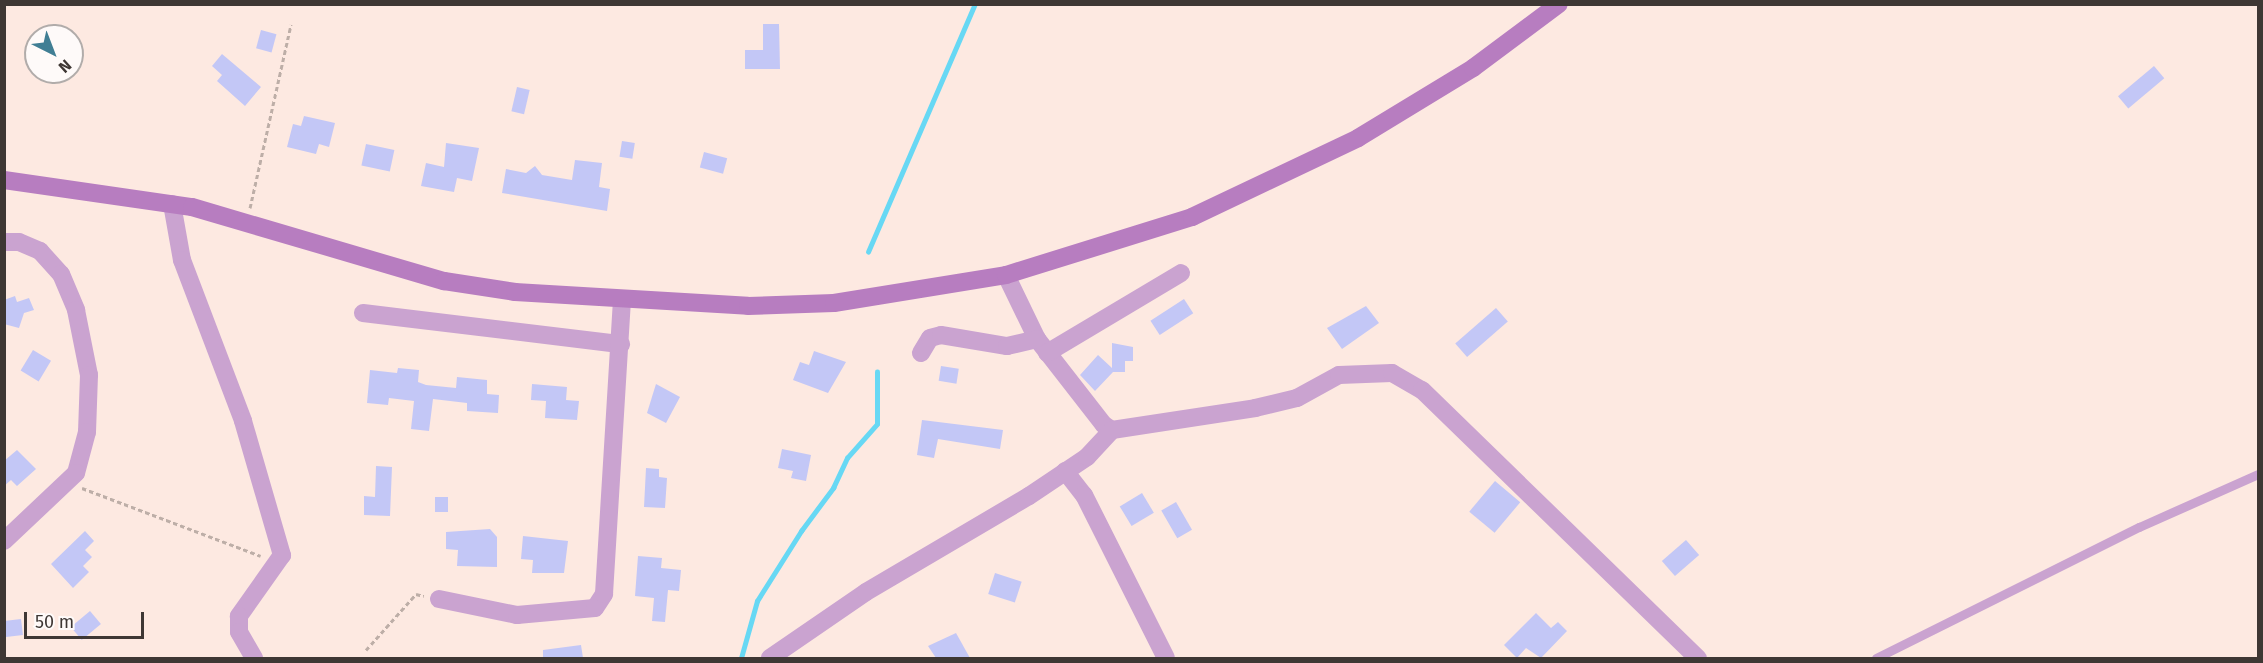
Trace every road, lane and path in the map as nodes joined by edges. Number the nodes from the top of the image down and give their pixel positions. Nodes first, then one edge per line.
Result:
1 (1559, 4) edge
2 (291, 25) dead end
3 (4, 180) edge
4 (172, 204) junction
5 (247, 223) junction
6 (4, 242) edge
7 (1181, 273) dead end
8 (1006, 275) junction
9 (622, 300) junction
10 (363, 313) dead end
11 (621, 344) junction
12 (1042, 346) junction
13 (921, 353) dead end
14 (1112, 429) junction
15 (1065, 471) junction
16 (2259, 474) edge
17 (69, 480) junction
18 (4, 541) edge
19 (276, 561) junction
20 (439, 599) joint
21 (366, 650) dead end
22 (254, 658) edge
23 (770, 658) edge
24 (1166, 658) edge
25 (1698, 658) edge
26 (1876, 658) edge

1 - 8 main road
2 - 5 path
3 - 4 main road
4 - 5 main road
4 - 19 street
5 - 9 main road
6 - 17 street
7 - 12 street
8 - 9 main road
8 - 12 street
9 - 11 street
10 - 11 street
11 - 20 street
12 - 13 street
12 - 14 street
14 - 15 street
14 - 25 street
15 - 23 street
15 - 24 street
16 - 26 lane
17 - 18 street
17 - 19 path
19 - 22 street
20 - 21 path

